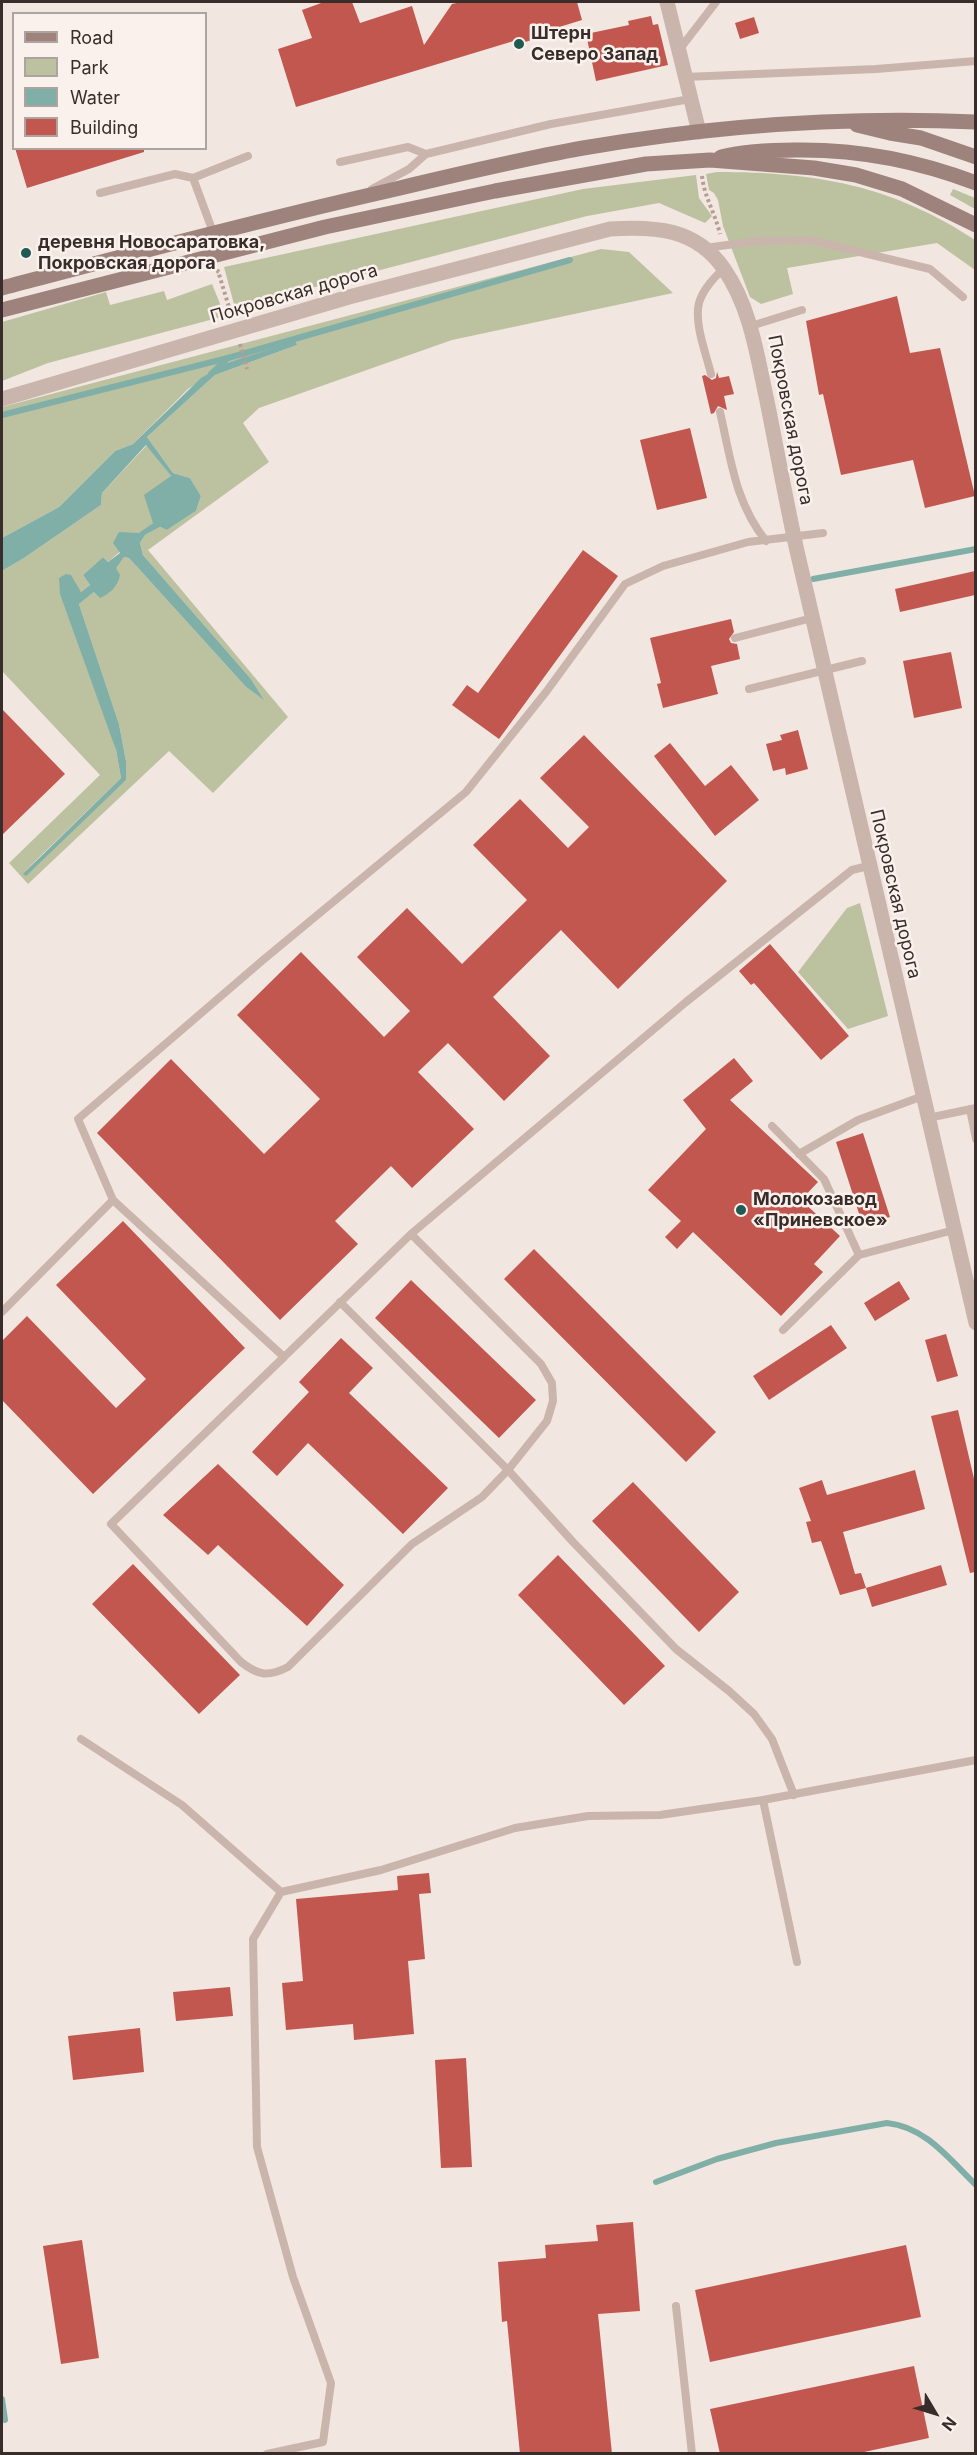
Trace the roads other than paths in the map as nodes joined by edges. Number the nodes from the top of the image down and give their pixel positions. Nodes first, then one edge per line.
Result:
1 (667, 2) edge
2 (716, 2) edge
3 (678, 51) junction
4 (975, 61) edge
5 (685, 77) junction
6 (690, 99) junction
7 (841, 120) junction
8 (975, 122) edge
9 (699, 132) junction
10 (426, 154) junction
11 (248, 156) dead end
12 (975, 157) edge
13 (710, 160) junction
14 (340, 162) dead end
15 (193, 178) junction
16 (975, 183) edge
17 (100, 192) dead end
18 (359, 197) junction
19 (975, 225) edge
20 (213, 232) junction
21 (704, 248) junction
22 (724, 268) junction
23 (2, 288) edge
24 (963, 297) dead end
25 (2, 310) edge
26 (802, 310) dead end
27 (751, 326) junction
28 (711, 374) dead end
29 (2, 399) edge
30 (720, 412) dead end
31 (823, 533) dead end
32 (794, 538) junction
33 (766, 541) junction
34 (812, 618) junction
35 (735, 638) dead end
36 (862, 661) dead end
37 (824, 670) junction
38 (749, 689) dead end
39 (868, 866) junction
40 (922, 1096) junction
41 (973, 1108) edge
42 (928, 1118) junction
43 (772, 1126) dead end
44 (975, 1139) edge
45 (799, 1154) junction
46 (113, 1200) junction
47 (954, 1230) junction
48 (411, 1234) junction
49 (859, 1255) junction
50 (340, 1302) junction
51 (2, 1312) edge
52 (975, 1323) edge
53 (783, 1330) dead end
54 (284, 1357) junction
55 (508, 1470) junction
56 (81, 1739) dead end
57 (975, 1760) edge
58 (794, 1795) junction
59 (764, 1800) junction
60 (281, 1892) junction
61 (797, 1962) dead end
62 (676, 2306) dead end
63 (267, 2454) edge
64 (692, 2454) edge

1 - 3 street
2 - 3 lane
3 - 5 street
4 - 5 lane
5 - 6 street
6 - 9 street
6 - 10 lane
7 - 8 main road
7 - 9 main road
7 - 12 main road
9 - 18 main road
10 - 14 lane
10 - 18 lane
11 - 15 lane
13 - 16 main road
13 - 19 main road
13 - 25 main road
15 - 17 lane
15 - 20 lane
18 - 20 main road
20 - 23 main road
21 - 22 street, Покровская дорога
21 - 24 lane
21 - 29 street, Покровская дорога
22 - 27 street, Покровская дорога
22 - 28 lane
26 - 27 lane
27 - 32 street, Покровская дорога
30 - 33 lane
31 - 32 lane
32 - 33 lane
32 - 34 street, Покровская дорога
33 - 46 lane
34 - 35 lane
34 - 37 street, Покровская дорога
36 - 37 lane
37 - 38 lane
37 - 39 street, Покровская дорога
39 - 40 street, Покровская дорога
39 - 48 lane
40 - 42 street, Покровская дорога
40 - 45 lane
41 - 42 lane
41 - 44 lane
42 - 47 street, Покровская дорога
43 - 45 lane
45 - 49 lane
46 - 51 lane
46 - 54 lane
47 - 49 lane
47 - 52 street, Покровская дорога
48 - 50 lane
48 - 55 lane
49 - 53 lane
50 - 54 lane
50 - 55 lane
54 - 55 lane
55 - 58 lane
56 - 60 lane
57 - 58 lane
58 - 59 lane
59 - 60 lane
59 - 61 lane
60 - 63 lane
62 - 64 lane

